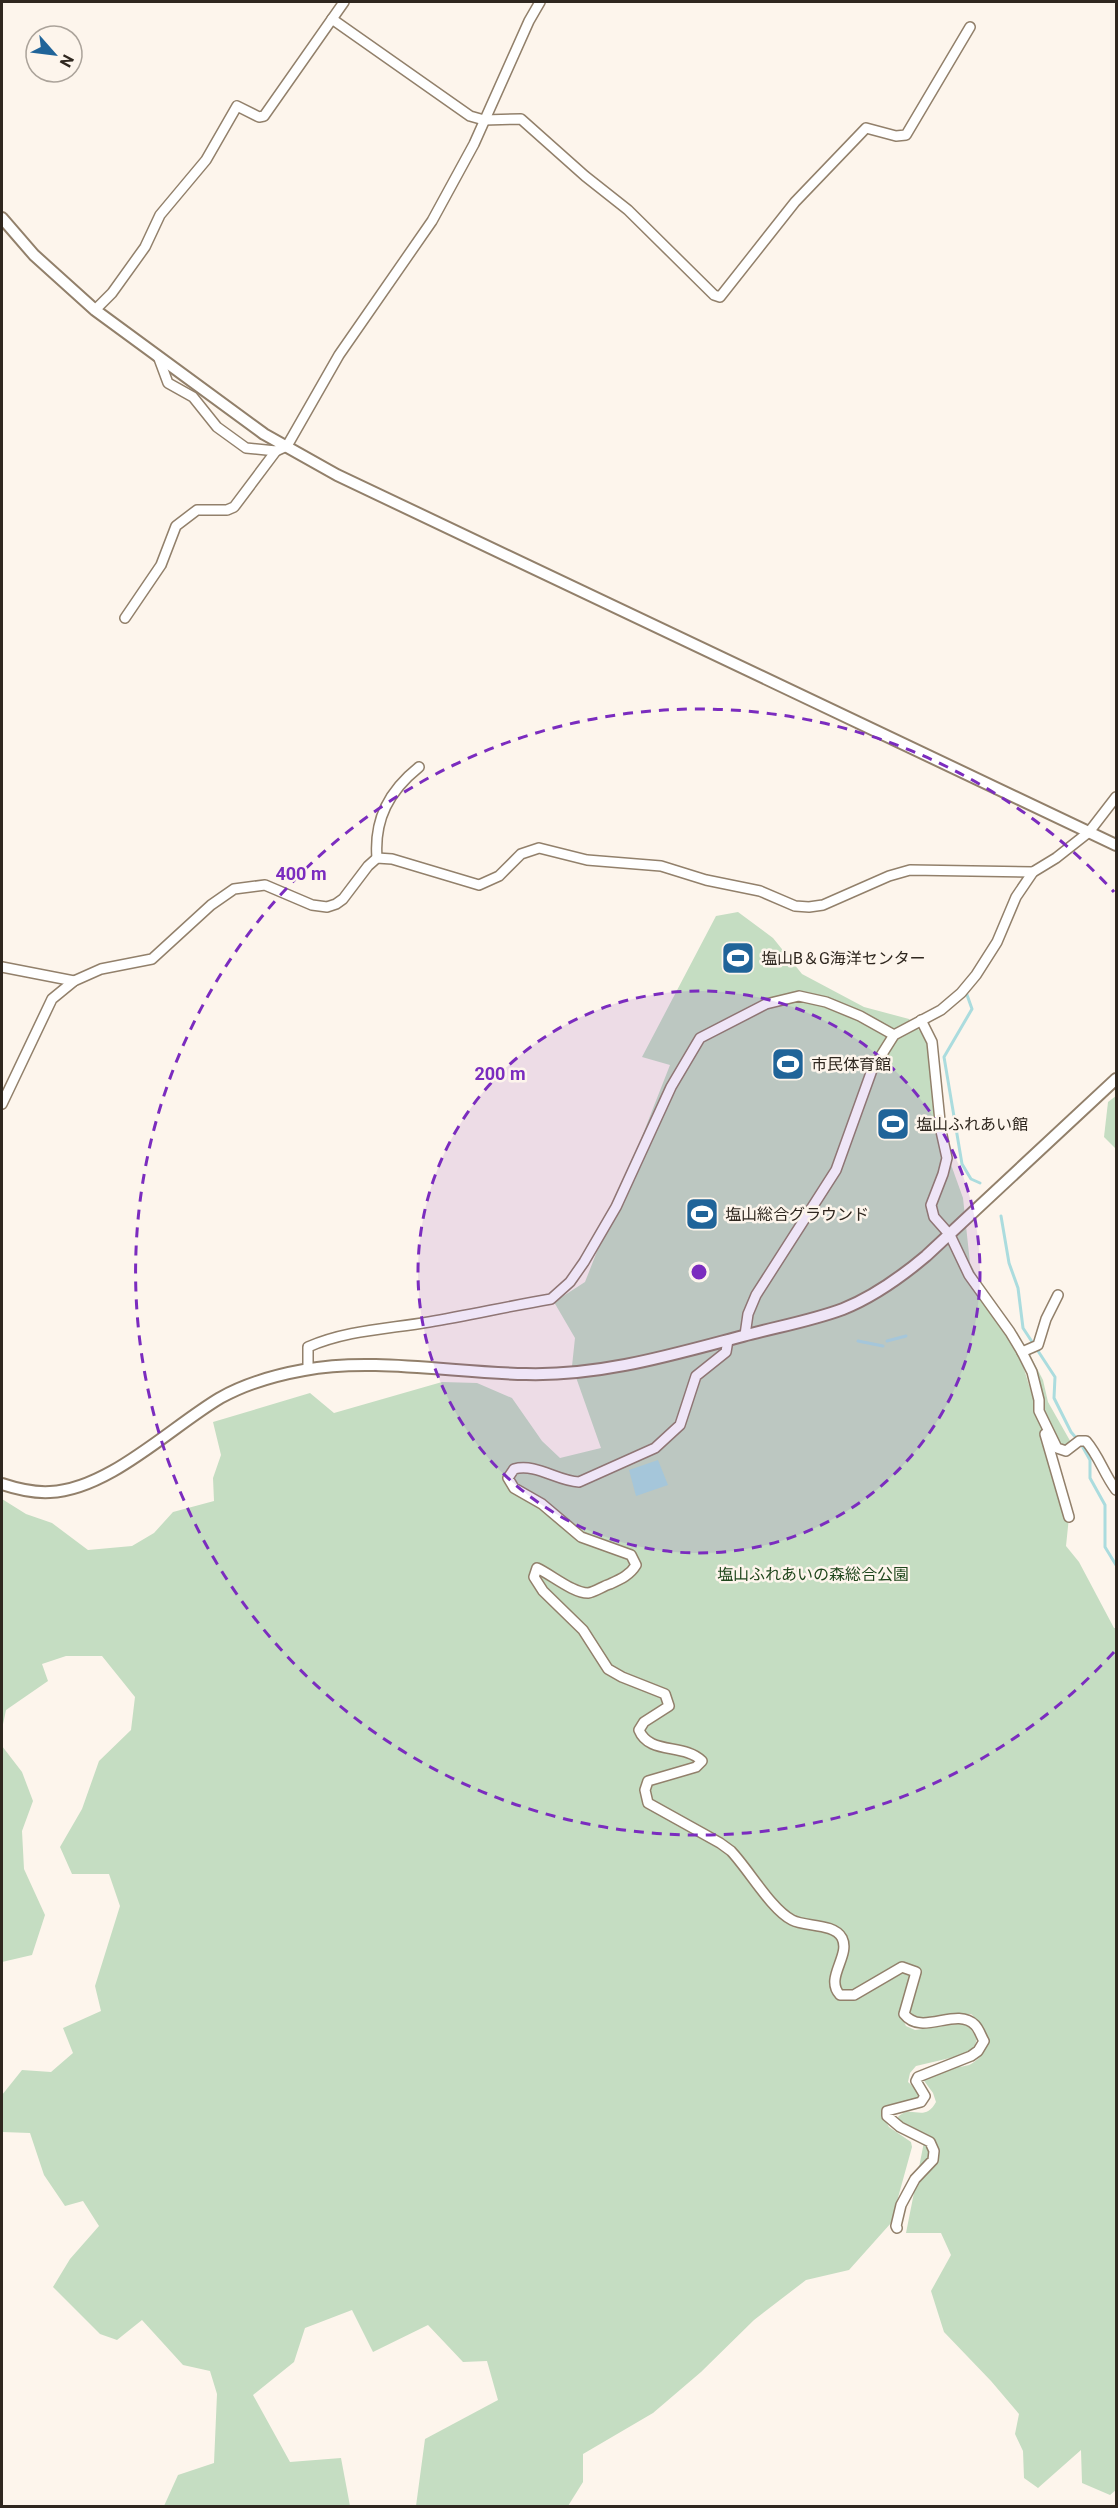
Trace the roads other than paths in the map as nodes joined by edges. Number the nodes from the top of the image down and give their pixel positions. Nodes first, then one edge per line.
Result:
1 (344, 2) edge
2 (540, 2) edge
3 (332, 19) junction
4 (970, 27) dead end
5 (484, 120) junction
6 (2, 218) edge
7 (95, 310) junction
8 (158, 356) junction
9 (287, 446) junction
10 (276, 451) junction
11 (125, 618) dead end
12 (419, 767) dead end
13 (1116, 797) edge
14 (1089, 832) junction
15 (1116, 845) edge
16 (377, 858) junction
17 (1033, 872) junction
18 (2, 967) edge
19 (74, 981) junction
20 (921, 1020) junction
21 (894, 1035) junction
22 (1116, 1079) edge
23 (2, 1104) edge
24 (950, 1235) junction
25 (1058, 1295) dead end
26 (745, 1335) junction
27 (728, 1340) junction
28 (1025, 1351) junction
29 (308, 1369) junction
30 (1039, 1411) junction
31 (2, 1484) edge
32 (1116, 1490) edge
33 (1069, 1517) dead end
34 (897, 2228) dead end

1 - 3 street
2 - 5 street
3 - 5 street
3 - 7 street
4 - 5 street
5 - 9 street
6 - 7 street
7 - 8 street
8 - 9 street
8 - 10 street
9 - 10 street
9 - 14 street
10 - 11 street
12 - 16 street
13 - 14 street
14 - 15 street
14 - 17 street
16 - 17 street
16 - 19 street
17 - 20 street
18 - 19 street
19 - 23 street
20 - 21 street
20 - 24 street
21 - 26 street
21 - 29 street
22 - 24 street
24 - 26 street
24 - 28 street
25 - 28 street
26 - 27 street
27 - 29 street
27 - 34 street
28 - 30 street
29 - 31 street
30 - 32 street
30 - 33 street

